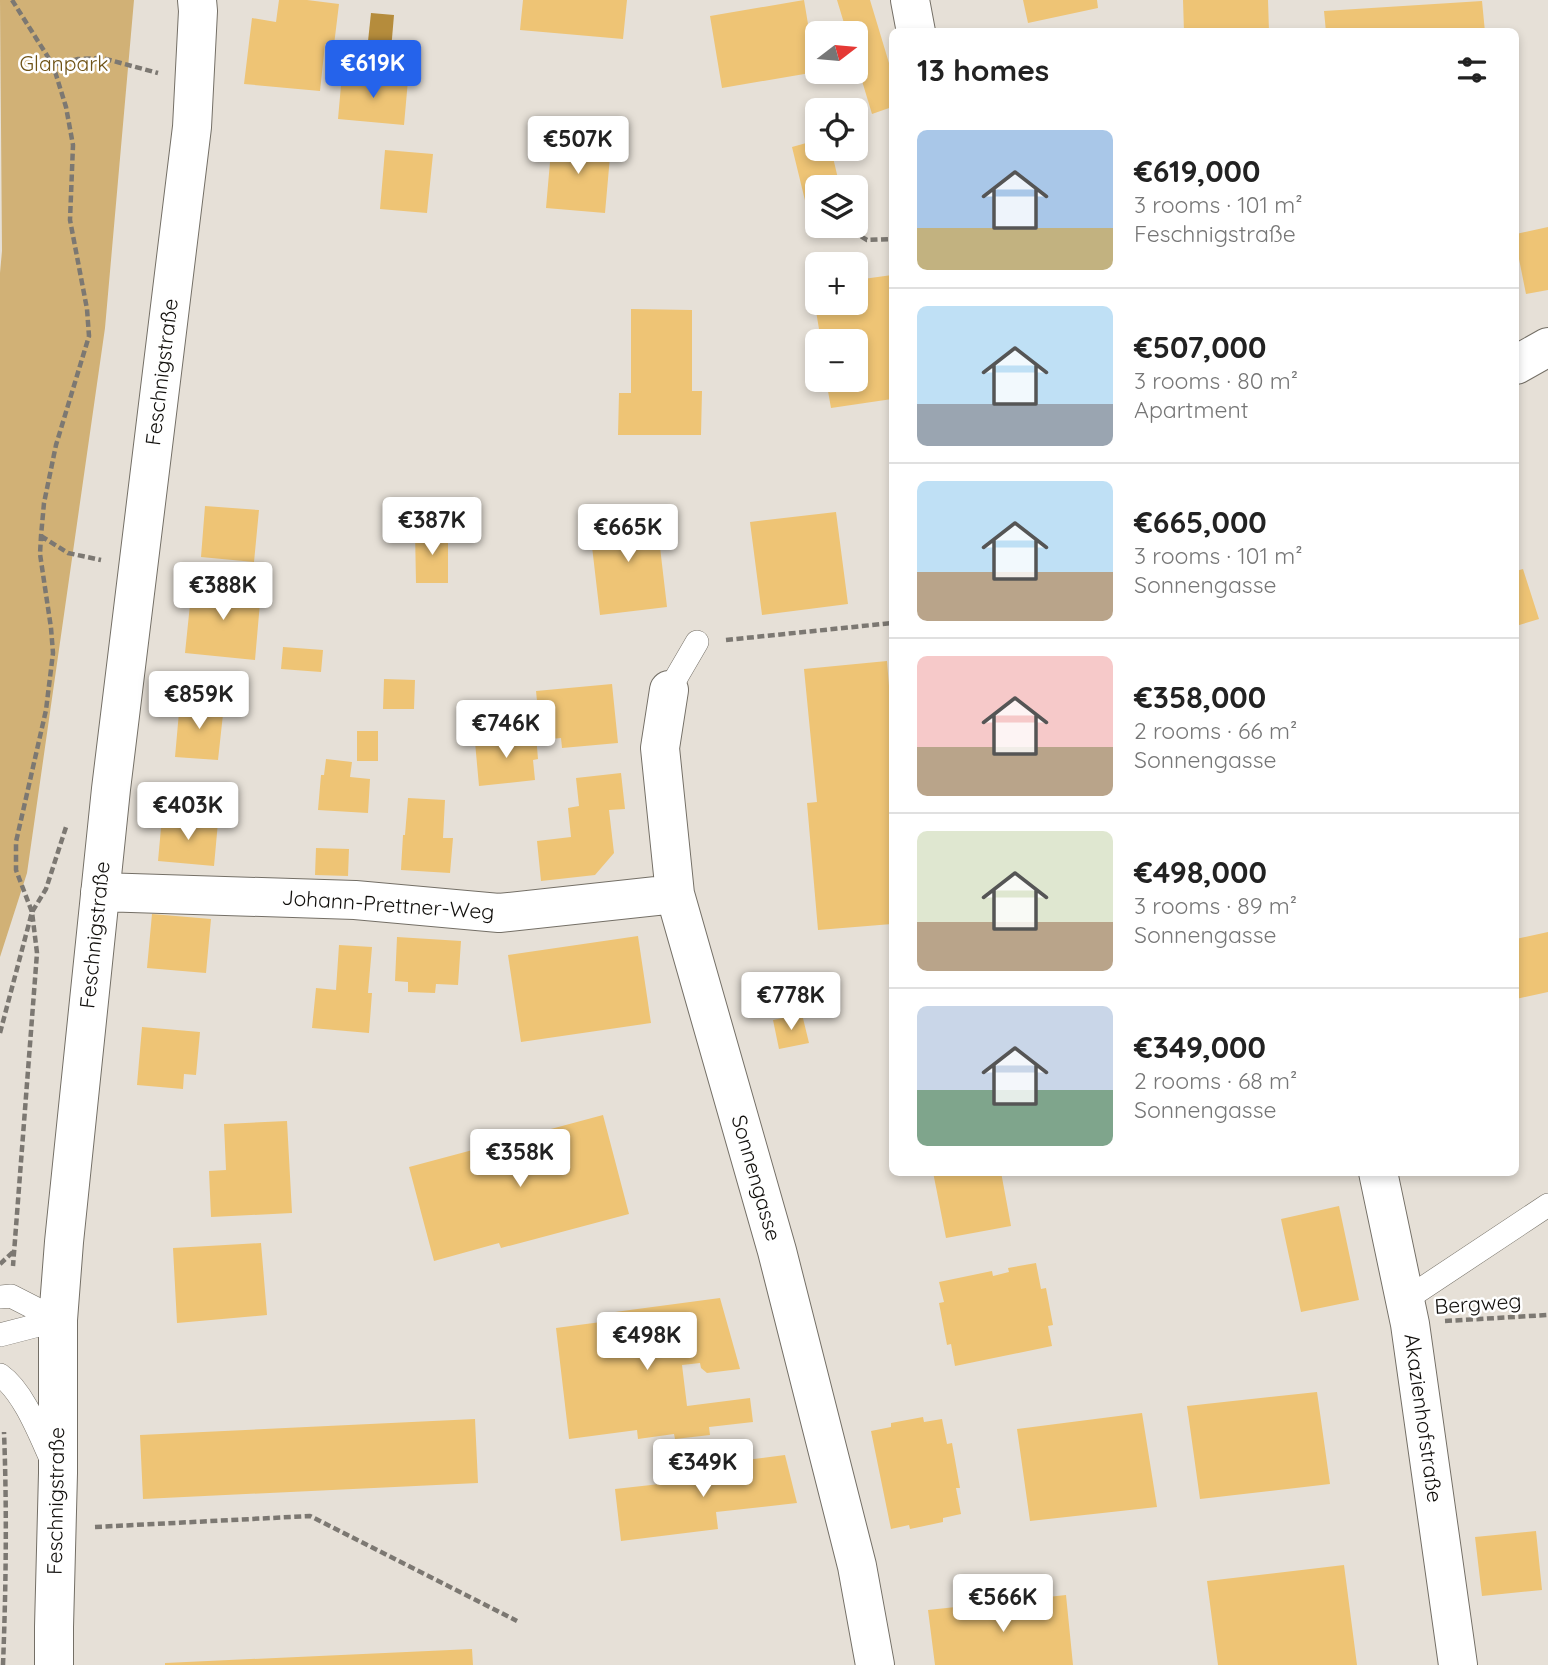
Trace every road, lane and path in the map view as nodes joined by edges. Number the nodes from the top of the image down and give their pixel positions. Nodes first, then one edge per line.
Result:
1 (12, 0) edge
2 (197, 0) edge
3 (910, 0) edge
4 (915, 28) edge
5 (53, 65) junction
6 (163, 74) dead end
7 (864, 238) edge
8 (889, 239) edge
9 (1548, 347) edge
10 (1519, 363) edge
11 (41, 536) junction
12 (103, 560) dead end
13 (889, 623) edge
14 (697, 642) joint
15 (669, 690) joint
16 (100, 892) junction
17 (675, 894) junction
18 (32, 912) junction
19 (0, 1033) edge
20 (1379, 1176) edge
21 (1548, 1205) edge
22 (0, 1264) edge
23 (0, 1297) edge
24 (1407, 1312) junction
25 (1548, 1315) edge
26 (58, 1320) junction
27 (0, 1335) edge
28 (3, 1377) edge
29 (58, 1473) junction
30 (56, 1529) junction
31 (517, 1621) dead end
32 (3, 1665) edge
33 (54, 1665) edge
34 (875, 1665) edge
35 (1458, 1665) edge

1 - 5 path
2 - 16 street, Feschnigstraße
3 - 4 street
5 - 6 path
5 - 11 path
7 - 8 path
9 - 10 street
11 - 12 path
11 - 18 path
13 - 14 path
14 - 15 lane
15 - 17 street, Sonnengasse
16 - 17 street, Johann-Prettner-Weg
16 - 26 street, Feschnigstraße
17 - 34 street, Sonnengasse
18 - 19 path
18 - 22 path
20 - 24 street, Akazienhofstraße
21 - 24 lane
23 - 26 lane
24 - 25 path, Bergweg
24 - 35 street, Akazienhofstraße
26 - 27 lane
26 - 29 street, Feschnigstraße
28 - 29 lane
28 - 32 path
29 - 30 street, Feschnigstraße
30 - 31 path
30 - 33 street, Feschnigstraße

